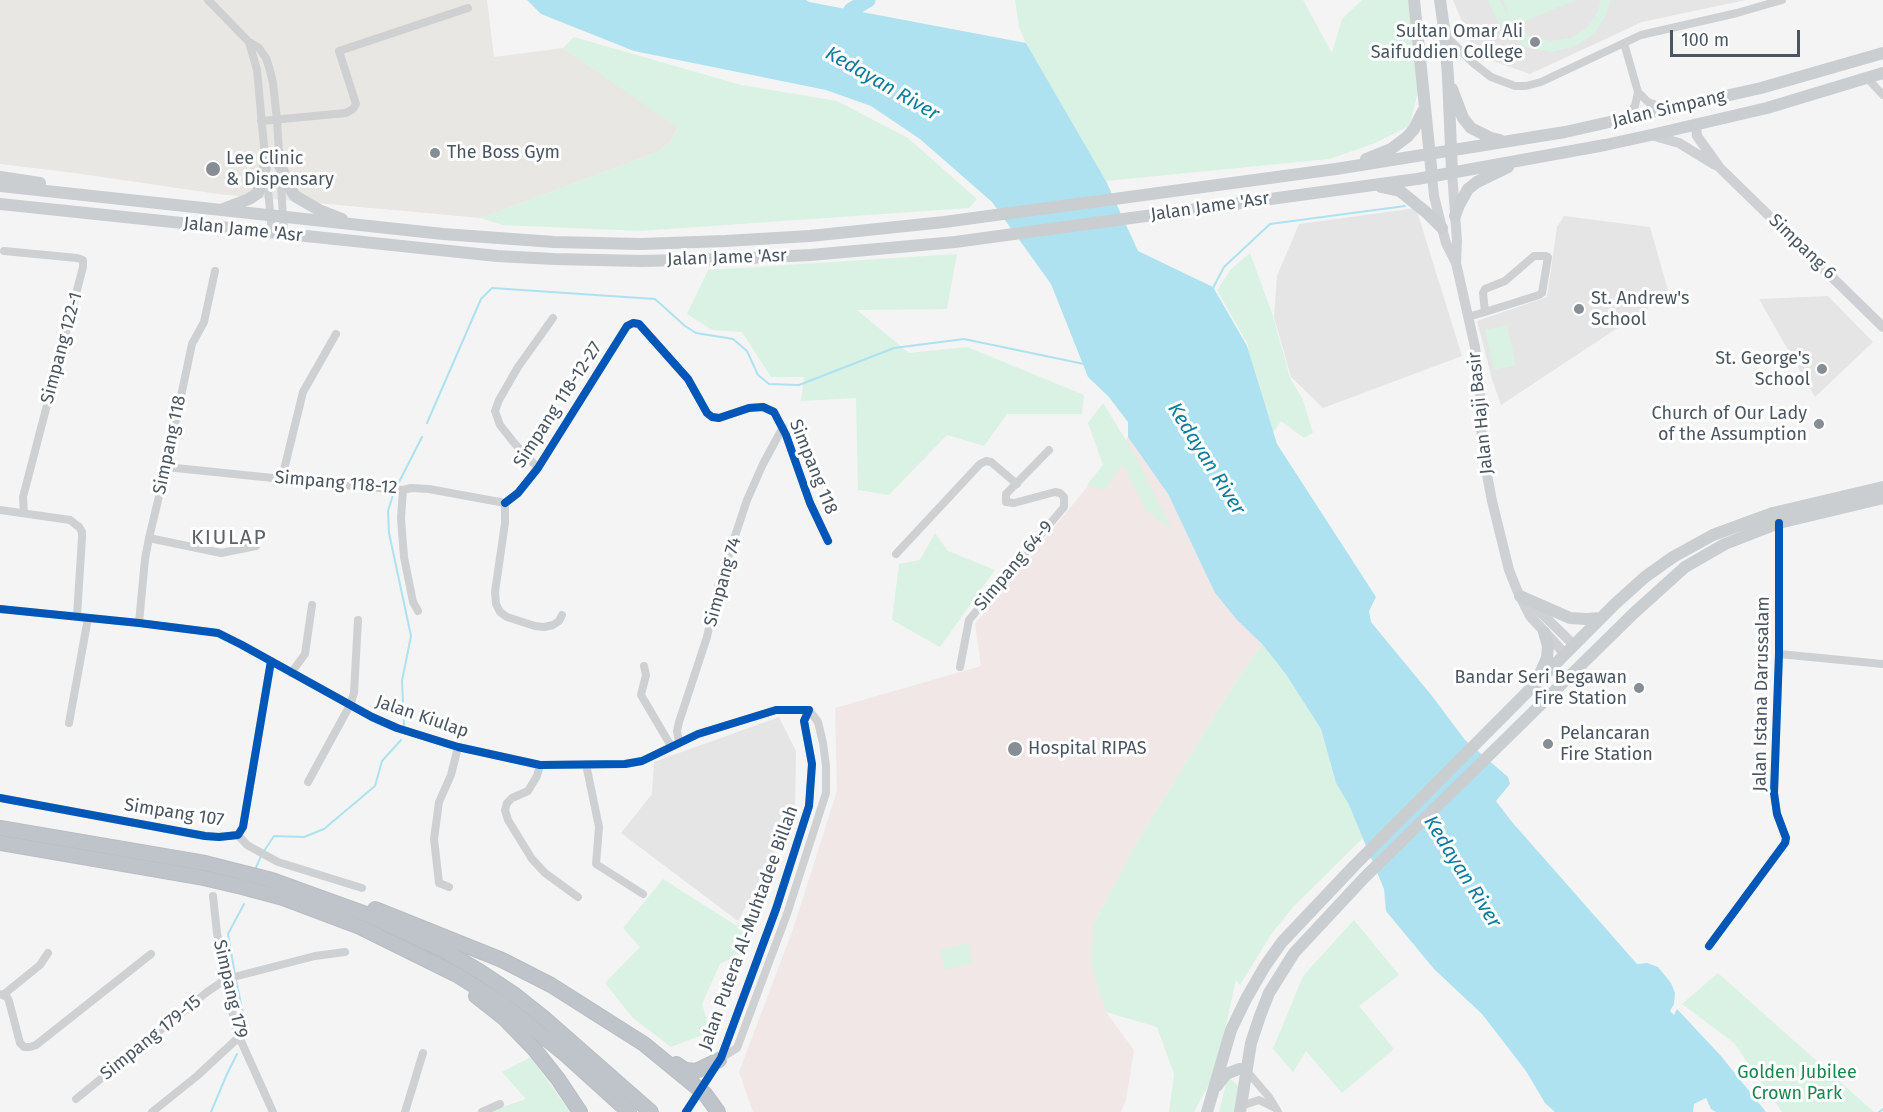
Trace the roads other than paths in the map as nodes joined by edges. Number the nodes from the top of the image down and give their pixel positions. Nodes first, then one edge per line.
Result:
1 (208, 0) edge
2 (1414, 0) edge
3 (1440, 0) edge
4 (1782, 0) edge
5 (468, 8) dead end
6 (1445, 35) junction
7 (249, 42) junction
8 (1624, 43) junction
9 (1880, 53) edge
10 (1883, 73) edge
11 (1448, 76) junction
12 (1867, 78) junction
13 (1638, 92) junction
14 (1883, 95) edge
15 (1424, 106) junction
16 (1668, 110) junction
17 (277, 120) junction
18 (261, 121) junction
19 (1621, 121) junction
20 (1696, 125) junction
21 (1651, 135) junction
22 (1509, 141) junction
23 (1451, 151) junction
24 (1429, 154) junction
25 (1526, 159) junction
26 (279, 162) junction
27 (266, 164) junction
28 (1720, 168) junction
29 (1336, 169) junction
30 (1452, 172) junction
31 (1432, 176) junction
32 (0, 177) edge
33 (1374, 185) junction
34 (0, 186) edge
35 (1339, 190) junction
36 (123, 200) junction
37 (0, 204) edge
38 (219, 210) junction
39 (1455, 216) junction
40 (277, 217) junction
41 (357, 225) junction
42 (1442, 228) junction
43 (278, 234) junction
44 (4, 251) dead end
45 (1456, 263) junction
46 (215, 272) dead end
47 (1485, 312) junction
48 (1468, 317) junction
49 (553, 318) dead end
50 (633, 323) joint
51 (1883, 327) edge
52 (336, 334) dead end
53 (783, 427) junction
54 (1049, 450) dead end
55 (166, 467) junction
56 (538, 468) junction
57 (282, 478) junction
58 (1017, 484) junction
59 (1883, 487) edge
60 (403, 490) junction
61 (1883, 498) edge
62 (505, 503) junction
63 (0, 510) edge
64 (24, 513) junction
65 (1779, 523) junction
66 (149, 538) junction
67 (828, 541) dead end
68 (256, 546) dead end
69 (896, 554) dead end
70 (1520, 596) junction
71 (312, 605) dead end
72 (0, 609) edge
73 (418, 611) dead end
74 (562, 615) dead end
75 (77, 616) junction
76 (88, 618) junction
77 (1601, 618) junction
78 (358, 620) dead end
79 (139, 623) junction
80 (1544, 632) junction
81 (1570, 649) junction
82 (1779, 654) junction
83 (271, 661) junction
84 (1583, 662) junction
85 (1883, 664) edge
86 (644, 666) dead end
87 (960, 667) dead end
88 (291, 673) junction
89 (1534, 686) junction
90 (350, 705) junction
91 (809, 710) junction
92 (69, 723) dead end
93 (675, 744) junction
94 (458, 747) junction
95 (586, 764) junction
96 (540, 765) junction
97 (308, 782) dead end
98 (0, 798) edge
99 (0, 828) edge
100 (238, 835) junction
101 (0, 843) edge
102 (448, 887) dead end
103 (362, 888) dead end
104 (643, 894) dead end
105 (213, 896) dead end
106 (318, 896) junction
107 (578, 897) dead end
108 (400, 945) junction
109 (1709, 946) dead end
110 (345, 952) dead end
111 (48, 953) dead end
112 (151, 954) dead end
113 (226, 979) junction
114 (1, 995) edge
115 (239, 1037) junction
116 (644, 1044) junction
117 (423, 1053) dead end
118 (720, 1059) junction
119 (1246, 1070) junction
120 (699, 1089) junction
121 (1212, 1092) junction
122 (76, 1098) dead end
123 (500, 1104) dead end
124 (688, 1109) edge
125 (1240, 1109) edge
126 (1275, 1109) edge
127 (152, 1112) edge
128 (273, 1112) edge
129 (405, 1112) edge
130 (482, 1112) edge
131 (580, 1112) edge
132 (629, 1112) edge
133 (651, 1112) edge
134 (718, 1112) edge
135 (1207, 1112) edge

1 - 7 street
2 - 15 main road
3 - 6 main road
4 - 8 street
5 - 17 street
6 - 8 street
6 - 11 main road
7 - 17 street
7 - 18 street
8 - 13 street
9 - 16 main road, Jalan Simpang
10 - 12 main road, Jalan Simpang
11 - 22 main road
11 - 23 main road
12 - 14 street
12 - 20 main road, Jalan Simpang
13 - 16 street
13 - 19 street
15 - 24 main road
15 - 29 main road
16 - 19 main road, Jalan Simpang
17 - 18 street
17 - 26 street
18 - 27 street
19 - 22 main road, Jalan Simpang
20 - 21 main road, Jalan Simpang
20 - 28 main road, Simpang 6
21 - 25 main road, Jalan Simpang
21 - 28 main road, Simpang 6
22 - 23 main road, Jalan Simpang
23 - 24 main road, Jalan Jame 'Asr
23 - 30 main road
24 - 29 main road, Jalan Jame 'Asr
24 - 31 main road
25 - 30 main road, Jalan Simpang
25 - 39 main road
26 - 40 street
26 - 41 main road
27 - 38 main road
27 - 40 street
28 - 51 main road, Simpang 6
29 - 35 main road
29 - 41 main road, Jalan Jame 'Asr
30 - 31 main road, Jalan Jame 'Asr
30 - 39 main road, Jalan Haji Basir
31 - 33 main road, Jalan Jame 'Asr
31 - 42 main road, Jalan Haji Basir
32 - 36 main road
33 - 35 main road, Jalan Jame 'Asr
33 - 42 main road
34 - 36 main road, Jalan Jame 'Asr
35 - 43 main road, Jalan Jame 'Asr
36 - 38 main road, Jalan Jame 'Asr
37 - 43 main road, Jalan Jame 'Asr
38 - 40 main road, Jalan Jame 'Asr
39 - 45 main road, Jalan Haji Basir
40 - 41 main road, Jalan Jame 'Asr
40 - 43 street
40 - 43 street
42 - 45 main road, Jalan Haji Basir
44 - 64 street, Simpang 122-1
45 - 48 main road, Jalan Haji Basir
46 - 55 street, Simpang 118
47 - 47 street
47 - 48 street
48 - 70 main road, Jalan Haji Basir
49 - 56 street
50 - 53 street, Simpang 118
50 - 56 street, Simpang 118-12-27
52 - 57 street
53 - 67 street, Simpang 118
53 - 93 street, Simpang 74
54 - 58 street
55 - 57 street, Simpang 118-12
55 - 66 street, Simpang 118
56 - 62 street, Simpang 118-12-27
57 - 60 street, Simpang 118-12
58 - 69 street
58 - 87 street, Simpang 64-9
59 - 77 main road
60 - 62 street, Simpang 118-12
60 - 73 street
61 - 65 main road
62 - 74 street
63 - 64 street
64 - 75 street
65 - 82 street, Jalan Istana Darussalam
65 - 84 main road
66 - 68 street
66 - 79 street, Simpang 118
70 - 77 main road
70 - 80 main road, Jalan Haji Basir
70 - 81 main road, Jalan Haji Basir
71 - 88 street
72 - 75 street, Jalan Kiulap
75 - 76 street, Jalan Kiulap
76 - 79 street, Jalan Kiulap
76 - 92 street
77 - 81 main road
78 - 90 street
79 - 83 street, Jalan Kiulap
80 - 81 main road, Jalan Haji Basir
80 - 89 main road
81 - 84 main road, Jalan Haji Basir
81 - 89 main road
82 - 85 street
82 - 109 street, Jalan Istana Darussalam
83 - 88 street, Jalan Kiulap
83 - 100 street, Simpang 107
84 - 119 main road
86 - 93 street
88 - 90 street, Jalan Kiulap
89 - 121 main road
90 - 94 street, Jalan Kiulap
90 - 97 street
91 - 93 street, Jalan Kiulap
91 - 118 street, Jalan Putera Al-Muhtadee Billah
91 - 118 street, Jalan Putera Al-Muhtadee Billah
93 - 95 street, Jalan Kiulap
94 - 96 street, Jalan Kiulap
94 - 102 street
95 - 96 street, Jalan Kiulap
95 - 104 street
96 - 107 street
98 - 100 street, Simpang 107
99 - 106 highway
100 - 103 street, Simpang 107
101 - 108 highway
105 - 113 street, Simpang 179
106 - 116 highway
106 - 133 highway
108 - 131 highway
108 - 132 highway
110 - 113 street
111 - 114 street
112 - 114 street
113 - 115 street, Simpang 179
113 - 122 street, Simpang 179-15
115 - 127 street
115 - 128 street, Simpang 179
116 - 118 highway
116 - 120 highway
117 - 129 street
118 - 120 street, Jalan Putera Al-Muhtadee Billah
119 - 121 main road
119 - 125 main road
119 - 126 street
120 - 124 street, Jalan Putera Al-Muhtadee Billah
120 - 134 highway
121 - 135 main road
123 - 130 street
125 - 126 street

